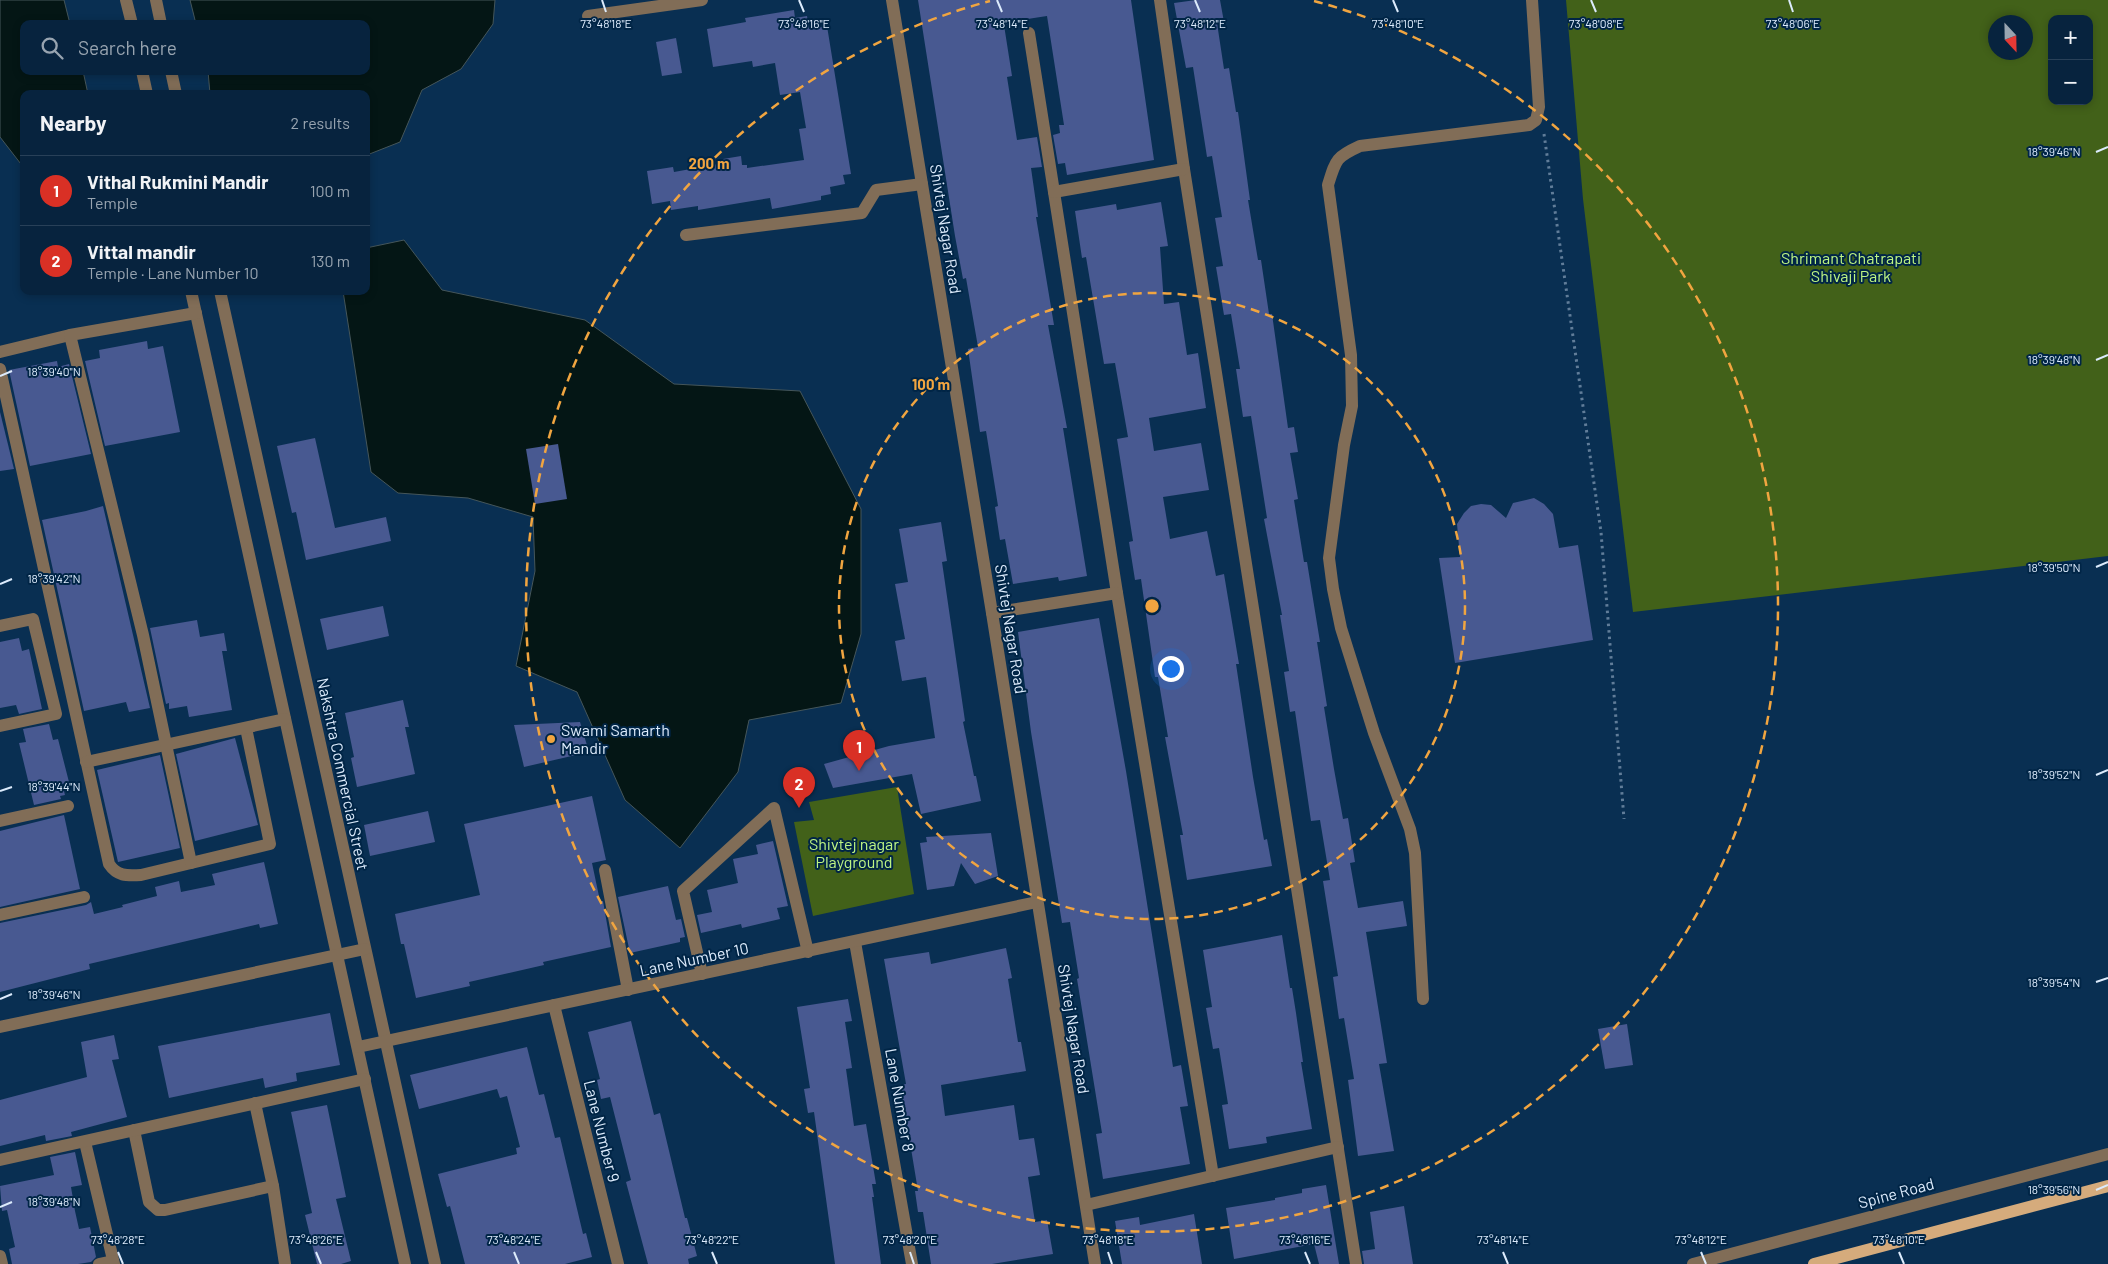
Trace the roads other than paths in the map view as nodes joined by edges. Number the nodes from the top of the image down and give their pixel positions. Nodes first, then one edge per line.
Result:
1 (126, 0) edge
2 (156, 0) edge
3 (702, 0) edge
4 (892, 0) edge
5 (1160, 0) edge
6 (1532, 0) edge
7 (588, 16) dead end
8 (131, 20) edge
9 (160, 20) edge
10 (1029, 33) dead end
11 (143, 75) edge
12 (172, 75) edge
13 (146, 90) edge
14 (175, 90) edge
15 (1184, 169) junction
16 (922, 184) junction
17 (1054, 192) junction
18 (686, 235) dead end
19 (192, 295) edge
20 (221, 295) edge
21 (196, 313) junction
22 (70, 334) junction
23 (0, 352) edge
24 (0, 369) edge
25 (1117, 594) junction
26 (992, 613) junction
27 (0, 626) edge
28 (285, 719) junction
29 (0, 726) edge
30 (246, 728) junction
31 (167, 744) junction
32 (86, 762) junction
33 (68, 806) dead end
34 (0, 821) edge
35 (191, 863) junction
36 (605, 870) dead end
37 (84, 897) dead end
38 (1037, 902) junction
39 (0, 915) edge
40 (856, 942) junction
41 (365, 950) junction
42 (808, 952) junction
43 (337, 955) junction
44 (702, 974) junction
45 (628, 990) junction
46 (1423, 999) dead end
47 (554, 1005) junction
48 (0, 1027) edge
49 (385, 1041) junction
50 (358, 1047) junction
51 (365, 1079) junction
52 (255, 1104) junction
53 (134, 1130) junction
54 (85, 1142) junction
55 (1338, 1147) junction
56 (2108, 1154) edge
57 (0, 1160) edge
58 (1213, 1176) junction
59 (273, 1186) junction
60 (2108, 1186) edge
61 (1086, 1205) junction
62 (0, 1256) edge
63 (113, 1262) edge
64 (2, 1264) edge
65 (99, 1264) edge
66 (286, 1264) edge
67 (405, 1264) edge
68 (435, 1264) edge
69 (618, 1264) edge
70 (912, 1264) edge
71 (1095, 1264) edge
72 (1356, 1264) edge
73 (1693, 1264) edge
74 (1814, 1264) edge

1 - 8 street
2 - 9 street
3 - 7 street
4 - 16 street, Shivtej Nagar Road
5 - 15 street
6 - 46 street
10 - 17 street
11 - 13 street
12 - 14 street
15 - 17 street
15 - 55 street
16 - 18 street
16 - 26 street, Shivtej Nagar Road
17 - 25 street
19 - 21 street
20 - 41 street, Nakshtra Commercial Street
21 - 22 street
21 - 28 street
22 - 23 street
22 - 31 street
24 - 32 street
25 - 26 street
25 - 58 street
26 - 38 street, Shivtej Nagar Road
27 - 29 street
28 - 30 street
28 - 43 street
30 - 31 street
30 - 35 street
31 - 32 street
31 - 35 street
32 - 35 street
33 - 34 street
36 - 45 street
37 - 39 street
38 - 40 street, Lane Number 10
38 - 61 street, Shivtej Nagar Road
40 - 42 street, Lane Number 10
40 - 70 street, Lane Number 8
41 - 43 street
41 - 49 street, Nakshtra Commercial Street
42 - 44 street, Lane Number 10
42 - 44 street
43 - 48 street
43 - 50 street
44 - 45 street, Lane Number 10
45 - 47 street, Lane Number 10
47 - 49 street, Lane Number 10
47 - 69 street, Lane Number 9
49 - 50 street, Lane Number 10
49 - 68 street, Nakshtra Commercial Street
50 - 51 street
51 - 52 street
51 - 67 street
52 - 53 street
52 - 59 street
53 - 54 street
53 - 59 street
54 - 57 street
54 - 63 street
55 - 58 street
55 - 72 street
56 - 73 street, Spine Road
58 - 61 street
59 - 66 street
60 - 74 main road
61 - 71 street, Shivtej Nagar Road
62 - 64 street
63 - 65 street

